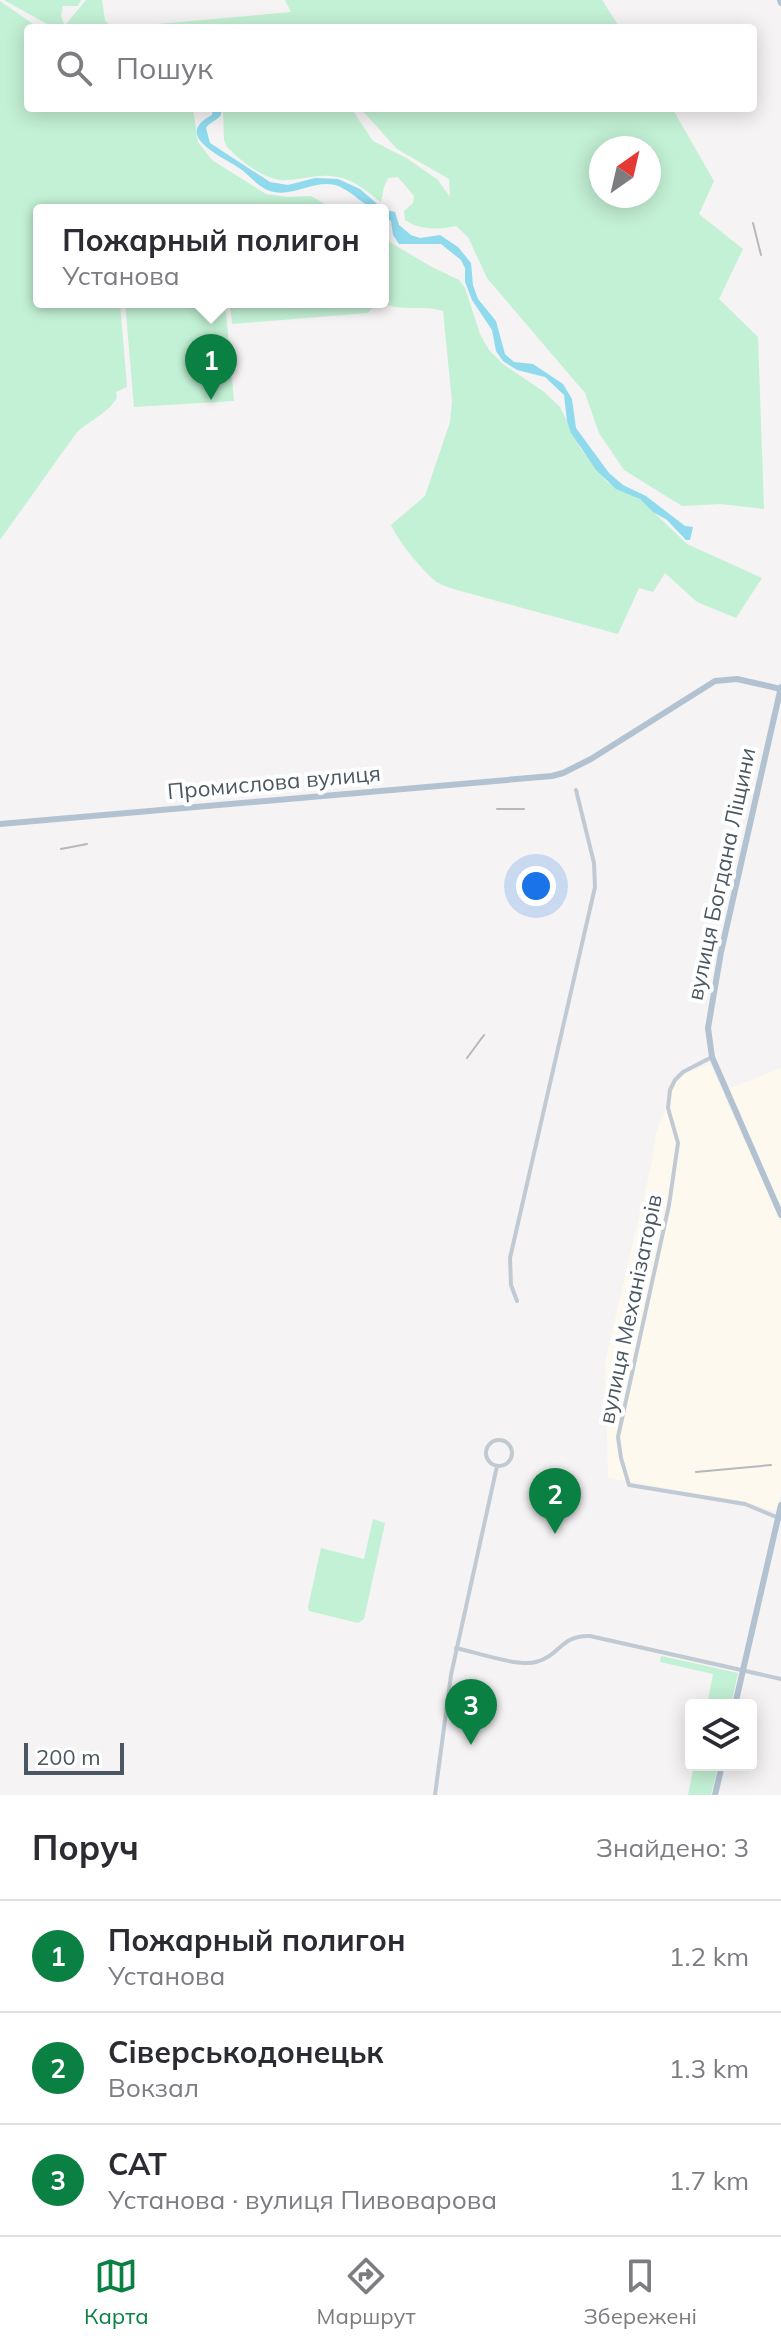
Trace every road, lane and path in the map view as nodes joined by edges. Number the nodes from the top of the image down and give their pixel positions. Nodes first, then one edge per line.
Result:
1 (781, 688) edge
2 (778, 709) edge
3 (576, 790) dead end
4 (0, 824) edge
5 (712, 1057) junction
6 (781, 1215) edge
7 (517, 1301) dead end
8 (495, 1465) junction
9 (781, 1505) edge
10 (780, 1519) edge
11 (456, 1648) junction
12 (743, 1671) junction
13 (781, 1679) edge
14 (736, 1699) edge
15 (721, 1771) edge
16 (435, 1795) edge
17 (715, 1795) edge

1 - 2 main road, вулиця Богдана Ліщини
1 - 4 main road, Промислова вулиця, bridge
2 - 5 main road, вулиця Богдана Ліщини
3 - 7 street
5 - 6 main road, вулиця Богдана Ліщини
5 - 10 street, вулиця Механізаторів
8 - 8 street
8 - 11 street
9 - 10 main road
10 - 12 main road
11 - 12 street
11 - 16 street
12 - 13 street
12 - 14 main road
15 - 17 main road

